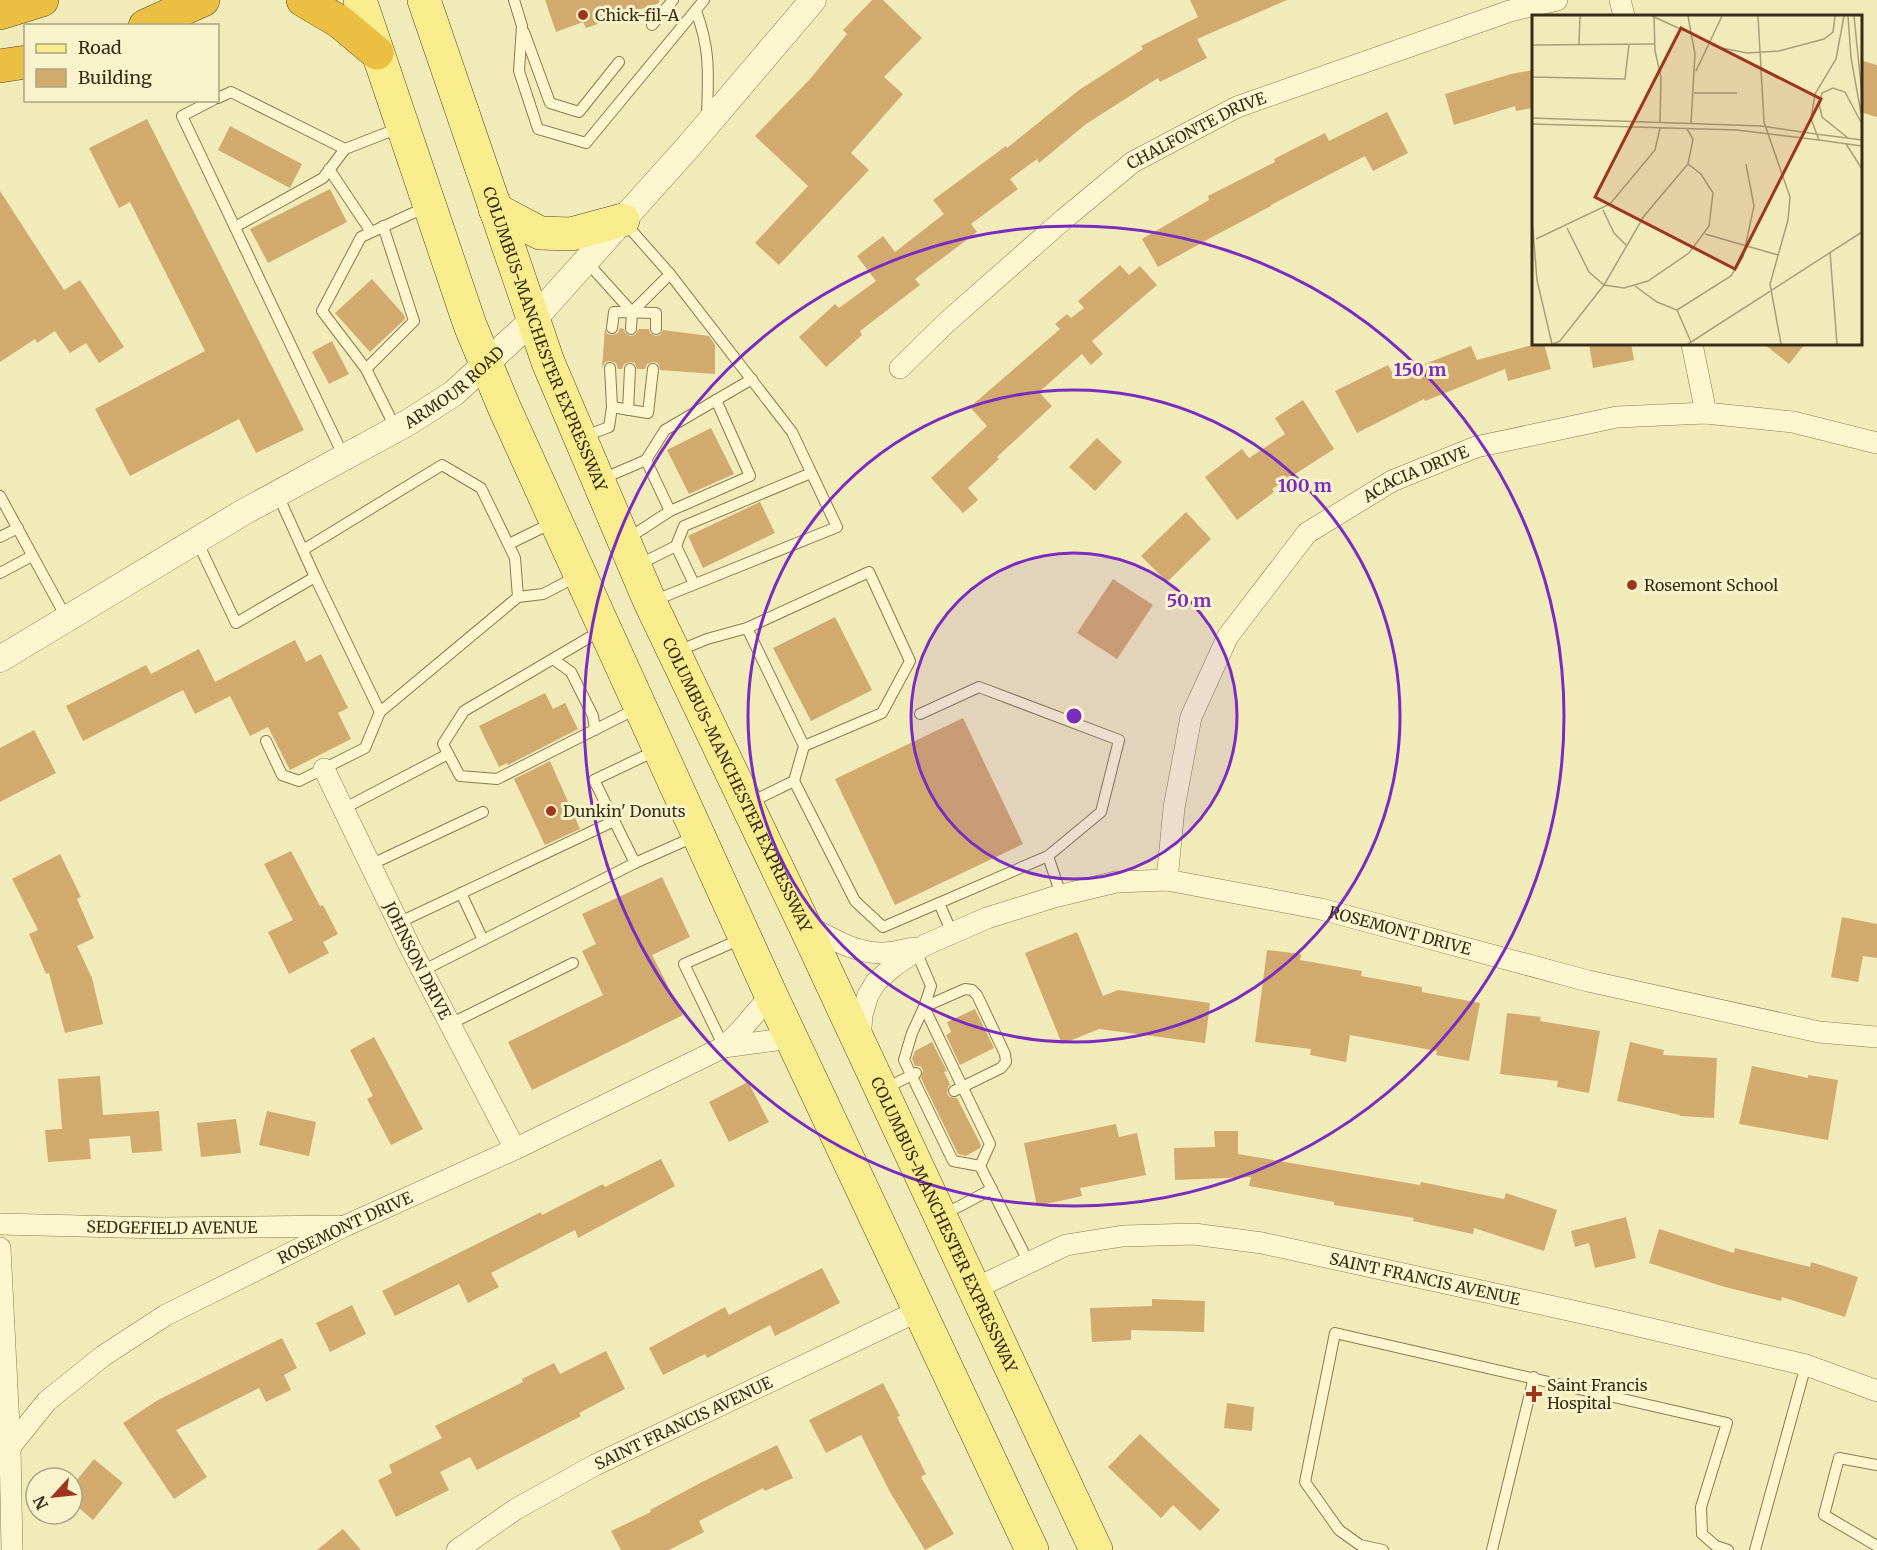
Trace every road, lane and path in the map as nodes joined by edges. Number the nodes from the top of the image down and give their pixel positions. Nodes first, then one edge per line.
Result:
1 (42, 0) edge
2 (203, 0) edge
3 (303, 0) edge
4 (360, 0) edge
5 (424, 0) edge
6 (514, 0) edge
7 (673, 0) edge
8 (704, 0) edge
9 (813, 0) edge
10 (1557, 0) edge
11 (1620, 0) edge
12 (696, 11) junction
13 (0, 14) edge
14 (1624, 15) edge
15 (149, 24) edge
16 (652, 25) dead end
17 (522, 26) junction
18 (377, 52) junction
19 (24, 62) edge
20 (619, 62) dead end
21 (0, 66) edge
22 (219, 98) edge
23 (209, 102) edge
24 (707, 125) junction
25 (402, 127) junction
26 (345, 149) junction
27 (329, 169) junction
28 (429, 205) junction
29 (495, 209) junction
30 (623, 220) junction
31 (384, 226) junction
32 (235, 227) junction
33 (371, 232) junction
34 (586, 261) junction
35 (670, 274) junction
36 (632, 312) junction
37 (533, 320) junction
38 (612, 328) dead end
39 (631, 329) dead end
40 (656, 329) dead end
41 (1692, 345) edge
42 (485, 363) junction
43 (610, 368) dead end
44 (900, 368) dead end
45 (366, 369) junction
46 (630, 369) dead end
47 (653, 369) dead end
48 (752, 379) junction
49 (716, 400) junction
50 (612, 407) junction
51 (628, 410) junction
52 (1706, 414) junction
53 (396, 429) junction
54 (580, 439) junction
55 (1877, 443) edge
56 (344, 457) junction
57 (646, 460) junction
58 (811, 473) junction
59 (598, 480) junction
60 (278, 493) junction
61 (1, 499) edge
62 (670, 511) junction
63 (555, 521) junction
64 (18, 528) junction
65 (0, 537) edge
66 (197, 540) junction
67 (509, 544) junction
68 (676, 546) junction
69 (303, 550) junction
70 (629, 554) junction
71 (32, 556) junction
72 (0, 573) edge
73 (580, 575) junction
74 (315, 577) junction
75 (694, 584) junction
76 (518, 597) junction
77 (650, 602) junction
78 (67, 619) junction
79 (604, 628) junction
80 (747, 628) junction
81 (674, 654) junction
82 (553, 658) junction
83 (0, 659) edge
84 (639, 707) junction
85 (380, 712) junction
86 (920, 714) dead end
87 (595, 730) junction
88 (266, 741) dead end
89 (804, 746) junction
90 (658, 749) junction
91 (448, 754) junction
92 (324, 769) junction
93 (794, 781) junction
94 (746, 804) junction
95 (343, 809) junction
96 (483, 812) dead end
97 (614, 820) junction
98 (698, 835) junction
99 (1048, 856) junction
100 (635, 863) junction
101 (370, 866) junction
102 (1167, 880) junction
103 (461, 893) junction
104 (1061, 896) junction
105 (939, 903) junction
106 (398, 923) junction
107 (804, 924) junction
108 (952, 933) junction
109 (744, 937) junction
110 (483, 940) junction
111 (920, 948) junction
112 (573, 963) dead end
113 (422, 971) junction
114 (771, 995) junction
115 (924, 1007) junction
116 (450, 1024) junction
117 (1877, 1037) edge
118 (791, 1038) junction
119 (860, 1044) junction
120 (724, 1047) junction
121 (914, 1074) junction
122 (958, 1089) junction
123 (881, 1090) junction
124 (515, 1149) junction
125 (980, 1166) junction
126 (992, 1189) junction
127 (940, 1216) junction
128 (0, 1224) edge
129 (345, 1226) junction
130 (0, 1248) edge
131 (1028, 1261) junction
132 (974, 1289) junction
133 (918, 1311) junction
134 (1806, 1365) junction
135 (1534, 1377) junction
136 (1877, 1391) edge
137 (5, 1451) edge
138 (1877, 1465) edge
139 (1877, 1546) edge
140 (12, 1550) edge
141 (457, 1550) edge
142 (1032, 1550) edge
143 (1096, 1550) edge
144 (1383, 1550) edge
145 (1492, 1550) edge
146 (1728, 1550) edge
147 (1755, 1550) edge

1 - 13 highway
2 - 15 highway
3 - 18 highway
4 - 18 main road
5 - 29 main road, COLUMBUS-MANCHESTER EXPRESSWAY
6 - 17 lane
7 - 16 lane
8 - 12 lane
9 - 24 street, ARMOUR ROAD
10 - 44 street, CHALFONTE DRIVE
11 - 14 street
12 - 17 lane
12 - 24 lane
17 - 20 lane
18 - 25 main road
19 - 21 highway
22 - 26 lane
23 - 32 lane
24 - 30 street, ARMOUR ROAD
25 - 26 lane
25 - 28 main road
26 - 27 lane
27 - 32 lane
27 - 33 lane
28 - 31 lane
28 - 42 main road
29 - 30 main road
29 - 37 main road, COLUMBUS-MANCHESTER EXPRESSWAY
30 - 34 street, ARMOUR ROAD
30 - 35 lane
31 - 33 lane
31 - 45 lane
32 - 56 lane
33 - 45 lane
34 - 36 lane
34 - 37 street, ARMOUR ROAD
35 - 36 lane
35 - 48 lane
36 - 38 lane
36 - 39 lane
36 - 40 lane
37 - 42 street, ARMOUR ROAD
37 - 54 main road, COLUMBUS-MANCHESTER EXPRESSWAY
41 - 52 street
42 - 53 street, ARMOUR ROAD
42 - 63 main road
43 - 50 lane
45 - 53 lane
46 - 51 lane
47 - 51 lane
48 - 49 lane
48 - 58 lane
49 - 57 lane
49 - 62 lane
50 - 51 lane
50 - 54 lane
52 - 55 street, ACACIA DRIVE
52 - 102 street, ACACIA DRIVE
53 - 56 street, ARMOUR ROAD
54 - 59 main road, COLUMBUS-MANCHESTER EXPRESSWAY
56 - 60 street, ARMOUR ROAD
57 - 59 lane
57 - 62 lane
58 - 68 lane
58 - 75 lane
59 - 70 main road, COLUMBUS-MANCHESTER EXPRESSWAY
60 - 66 street, ARMOUR ROAD
60 - 69 lane
61 - 64 lane
62 - 70 lane
63 - 67 lane
63 - 73 main road
64 - 65 lane
64 - 71 lane
66 - 74 lane
66 - 78 street, ARMOUR ROAD
67 - 69 lane
67 - 76 lane
68 - 70 lane
68 - 75 lane
69 - 74 lane
70 - 77 main road, COLUMBUS-MANCHESTER EXPRESSWAY
71 - 72 lane
71 - 78 lane
73 - 76 lane
73 - 79 main road
74 - 85 lane
75 - 77 lane
76 - 85 lane
77 - 81 main road, COLUMBUS-MANCHESTER EXPRESSWAY
78 - 83 street, ARMOUR ROAD
79 - 82 lane
79 - 84 main road
80 - 81 lane
80 - 89 lane
80 - 89 lane
81 - 94 main road, COLUMBUS-MANCHESTER EXPRESSWAY
82 - 87 lane
82 - 91 lane
84 - 87 lane
84 - 90 main road
85 - 92 lane
86 - 99 lane
87 - 91 lane
88 - 92 lane
89 - 93 lane
90 - 97 lane
90 - 98 main road
91 - 95 lane
92 - 95 street, JOHNSON DRIVE
93 - 94 lane
93 - 105 lane
94 - 107 main road, COLUMBUS-MANCHESTER EXPRESSWAY
95 - 101 street, JOHNSON DRIVE
96 - 101 lane
97 - 100 lane
97 - 103 lane
98 - 100 lane
98 - 109 main road
99 - 104 lane
99 - 105 lane
100 - 110 lane
101 - 106 street, JOHNSON DRIVE
102 - 104 street, ROSEMONT DRIVE
102 - 117 street, ROSEMONT DRIVE
103 - 106 lane
103 - 110 lane
104 - 108 street, ROSEMONT DRIVE
105 - 108 lane
106 - 113 street, JOHNSON DRIVE
107 - 111 street, ROSEMONT DRIVE
107 - 119 main road, COLUMBUS-MANCHESTER EXPRESSWAY
108 - 111 street, ROSEMONT DRIVE
109 - 114 main road
109 - 120 lane
110 - 113 lane
111 - 115 lane
111 - 119 street, ROSEMONT DRIVE
112 - 116 lane
113 - 116 street, JOHNSON DRIVE
114 - 118 main road
114 - 120 street, ROSEMONT DRIVE
115 - 121 lane
115 - 122 lane
115 - 122 lane
116 - 124 street, JOHNSON DRIVE
118 - 120 street, ROSEMONT DRIVE
118 - 133 main road
119 - 123 main road, COLUMBUS-MANCHESTER EXPRESSWAY
120 - 124 street, ROSEMONT DRIVE
121 - 123 lane
121 - 125 lane
122 - 125 lane
123 - 127 main road, COLUMBUS-MANCHESTER EXPRESSWAY
124 - 129 street, ROSEMONT DRIVE
125 - 126 lane
126 - 127 lane
126 - 131 lane
127 - 132 main road, COLUMBUS-MANCHESTER EXPRESSWAY
128 - 129 street, SEDGEFIELD AVENUE
129 - 137 street, ROSEMONT DRIVE
130 - 137 street
131 - 132 street, SAINT FRANCIS AVENUE
131 - 134 street, SAINT FRANCIS AVENUE
132 - 143 main road, COLUMBUS-MANCHESTER EXPRESSWAY
133 - 141 street, SAINT FRANCIS AVENUE
133 - 142 main road
134 - 136 street, SAINT FRANCIS AVENUE
134 - 147 lane
135 - 144 lane
135 - 145 lane
135 - 146 lane
137 - 140 street
138 - 139 lane

